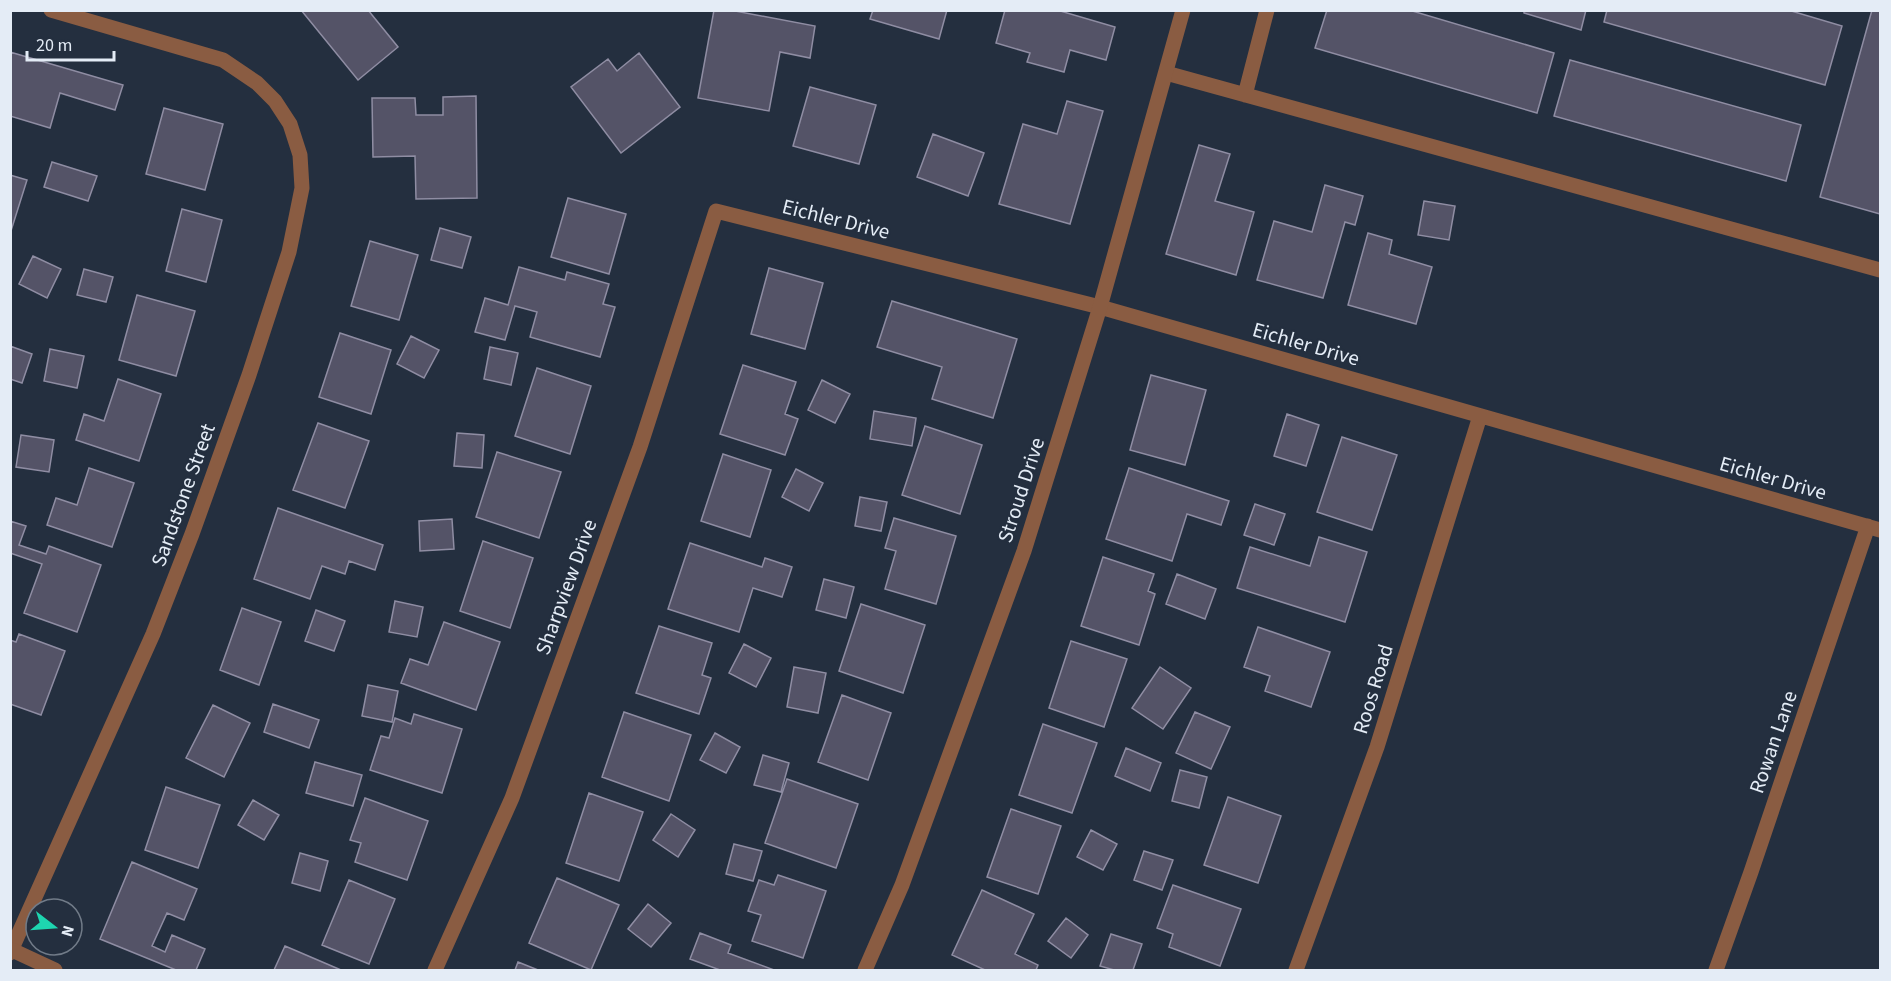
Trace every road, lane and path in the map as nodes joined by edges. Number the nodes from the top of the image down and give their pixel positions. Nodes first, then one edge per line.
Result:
1 (51, 10) edge
2 (1183, 10) edge
3 (1267, 10) edge
4 (1166, 73) junction
5 (1245, 95) junction
6 (716, 211) joint
7 (1881, 270) edge
8 (1100, 307) junction
9 (1480, 416) junction
10 (1874, 528) edge
11 (11, 951) edge
12 (55, 970) edge
13 (435, 970) edge
14 (865, 970) edge
15 (1296, 970) edge
16 (1716, 970) edge

1 - 11 street, Sandstone Street
2 - 4 street, Stroud Drive
3 - 5 street
4 - 5 street
4 - 8 street, Stroud Drive
5 - 7 street
6 - 8 street, Eichler Drive
6 - 13 street, Sharpview Drive
8 - 9 street, Eichler Drive
8 - 14 street, Stroud Drive
9 - 10 street, Eichler Drive
9 - 15 street, Roos Road
10 - 16 street, Rowan Lane
11 - 12 street

